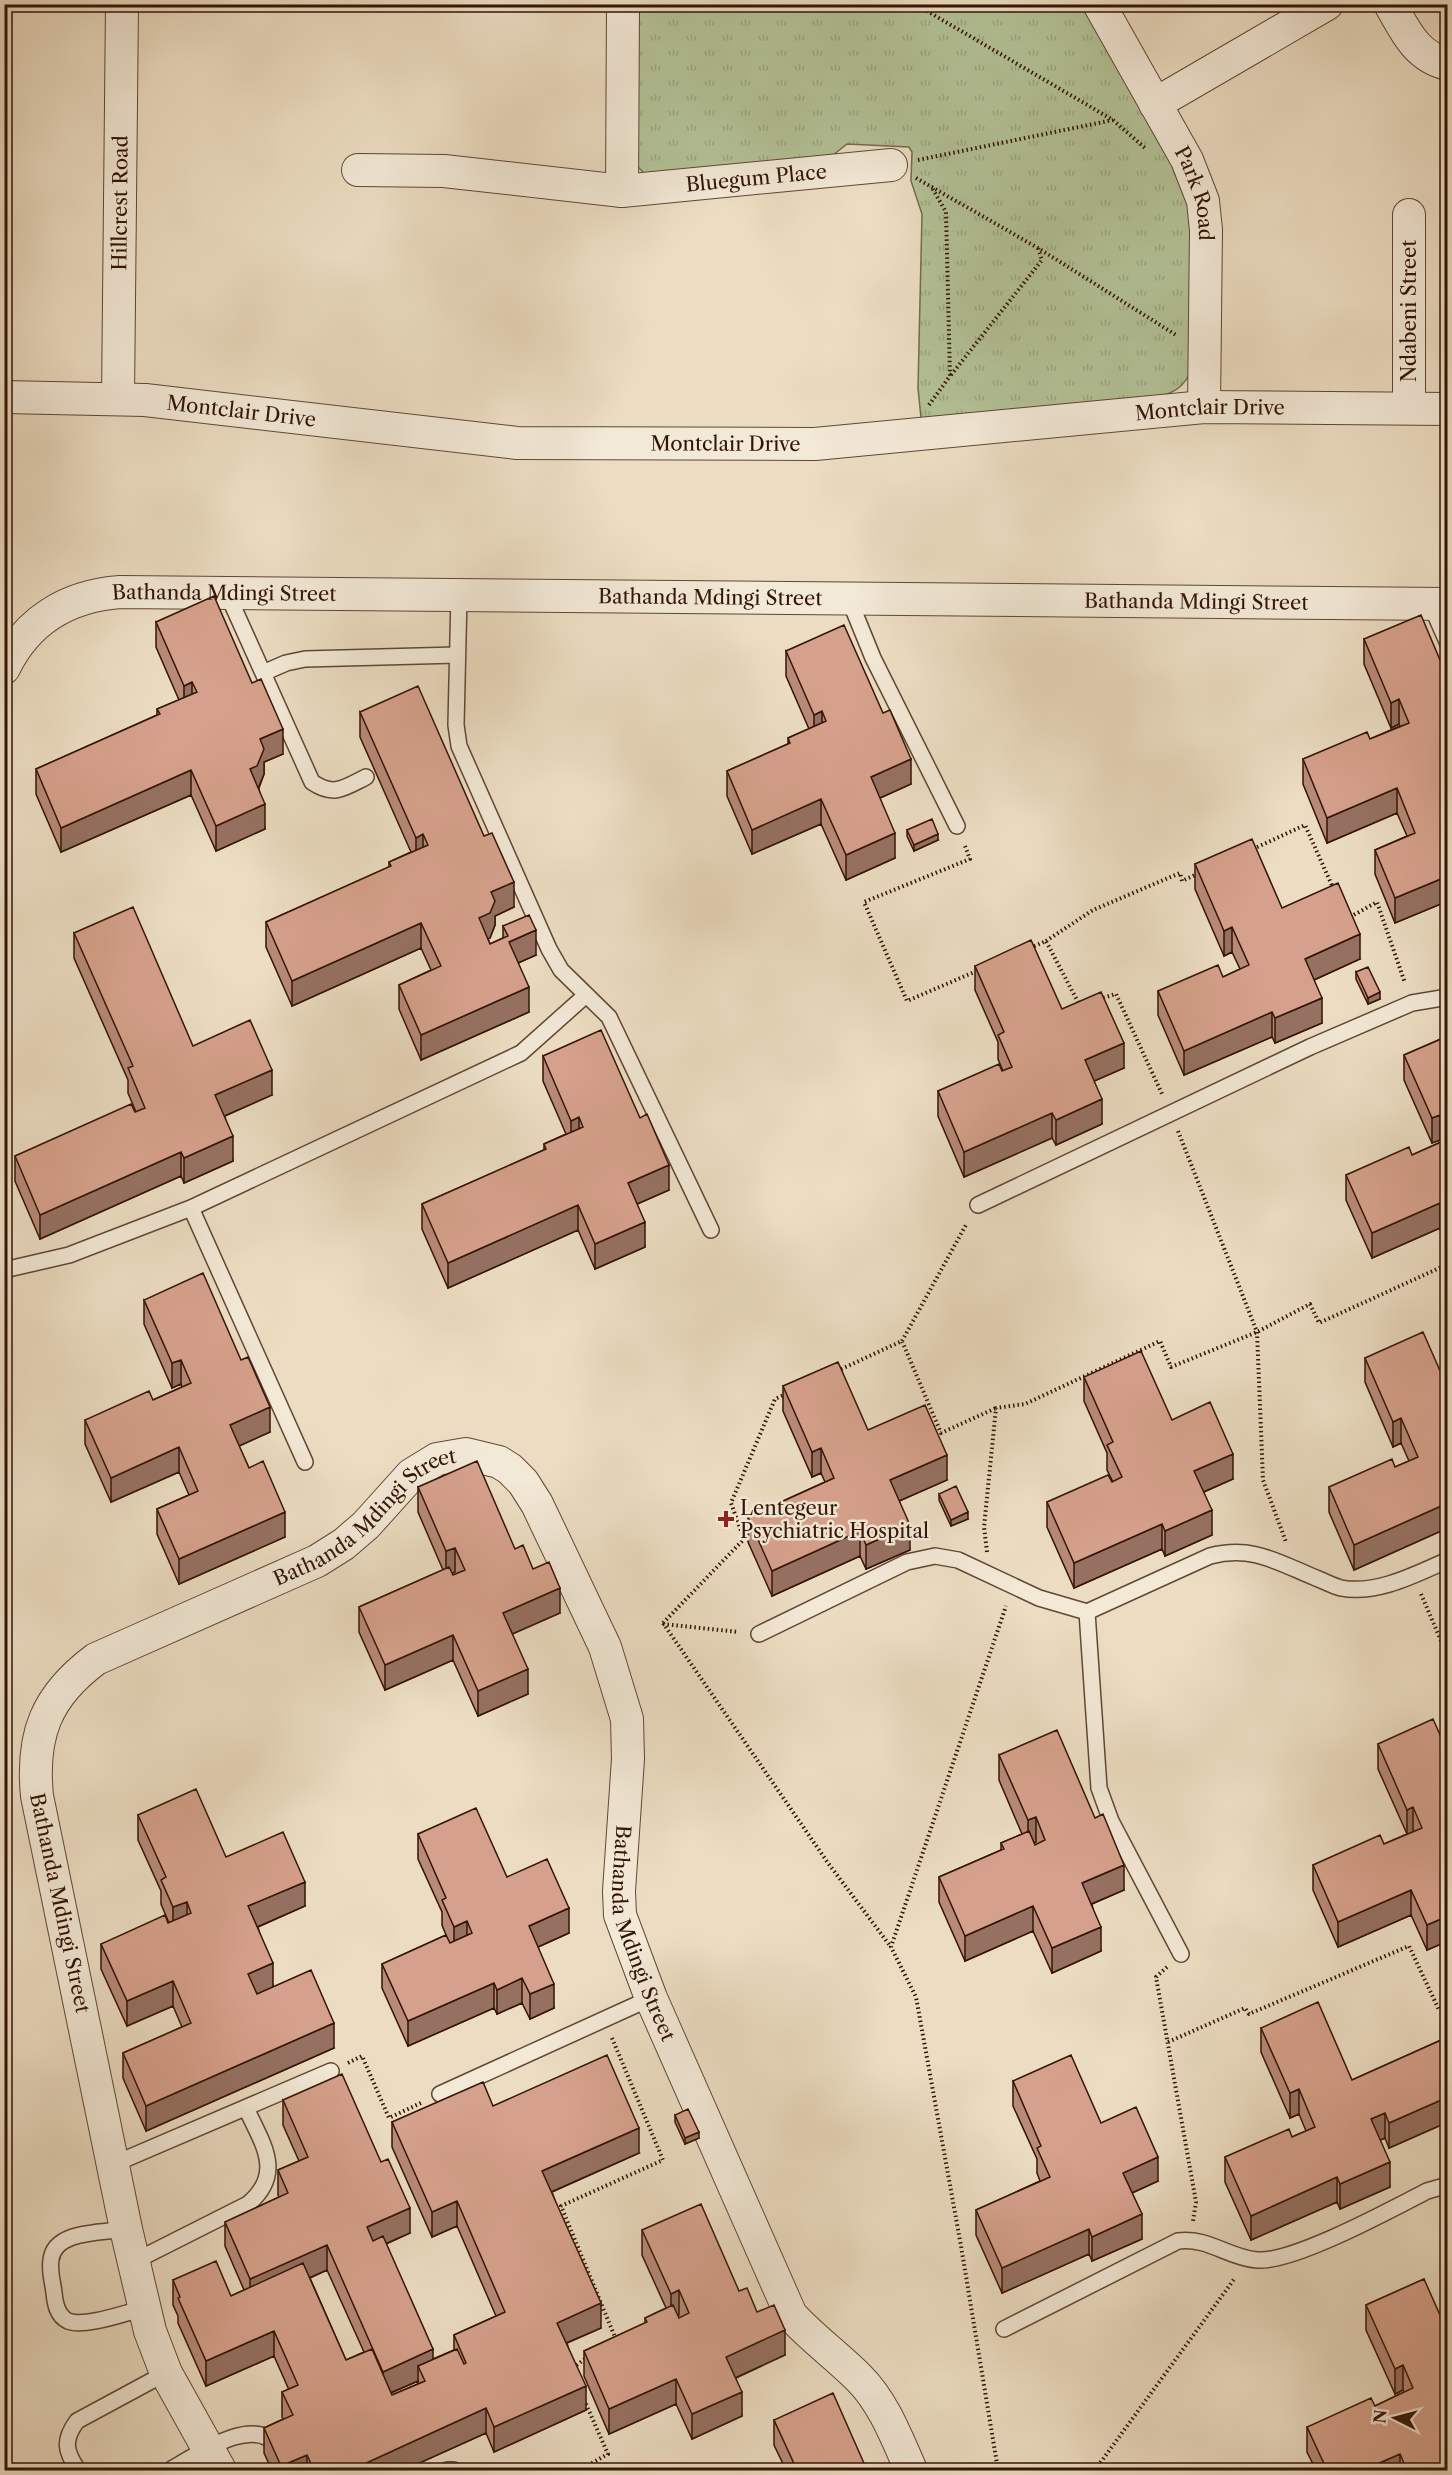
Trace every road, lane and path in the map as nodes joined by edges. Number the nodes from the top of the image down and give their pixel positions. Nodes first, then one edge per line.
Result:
1 (122, 4) edge
2 (623, 4) edge
3 (915, 4) edge
4 (1099, 4) edge
5 (1327, 4) edge
6 (1390, 4) edge
7 (1448, 64) edge
8 (1155, 104) junction
9 (1113, 120) junction
10 (1187, 160) junction
11 (891, 165) junction
12 (358, 170) dead end
13 (931, 185) junction
14 (622, 191) junction
15 (1410, 214) dead end
16 (1038, 248) junction
17 (1204, 338) junction
18 (950, 376) junction
19 (4, 397) edge
20 (118, 399) junction
21 (1204, 407) junction
22 (1409, 408) junction
23 (1448, 409) edge
24 (928, 433) junction
25 (227, 593) junction
26 (459, 595) junction
27 (849, 598) junction
28 (1438, 604) edge
29 (1448, 644) edge
30 (457, 655) junction
31 (4, 668) edge
32 (263, 674) junction
33 (366, 777) dead end
34 (957, 825) dead end
35 (1243, 853) edge
36 (1202, 872) edge
37 (1338, 901) edge
38 (1344, 909) edge
39 (1046, 941) dead end
40 (586, 994) junction
41 (1448, 997) edge
42 (1412, 1003) junction
43 (978, 1205) joint
44 (192, 1208) junction
45 (711, 1230) dead end
46 (1448, 1264) edge
47 (4, 1270) edge
48 (902, 1341) junction
49 (828, 1375) edge
50 (796, 1389) edge
51 (996, 1408) junction
52 (305, 1462) dead end
53 (1448, 1560) edge
54 (990, 1575) junction
55 (1412, 1576) junction
56 (1012, 1586) junction
57 (1087, 1612) junction
58 (663, 1623) junction
59 (759, 1634) joint
60 (1448, 1657) edge
61 (891, 1947) junction
62 (1181, 1954) joint
63 (651, 1998) junction
64 (1448, 2007) edge
65 (604, 2020) junction
66 (1168, 2042) junction
67 (331, 2072) joint
68 (440, 2094) joint
69 (246, 2108) junction
70 (114, 2164) junction
71 (1448, 2185) edge
72 (126, 2229) junction
73 (1190, 2239) junction
74 (1234, 2253) junction
75 (135, 2261) junction
76 (145, 2308) junction
77 (1004, 2330) dead end
78 (608, 2348) edge
79 (589, 2357) edge
80 (571, 2370) edge
81 (166, 2373) junction
82 (580, 2391) edge
83 (278, 2446) edge
84 (214, 2460) edge
85 (78, 2470) edge
86 (170, 2470) edge
87 (447, 2470) edge
88 (454, 2470) edge
89 (579, 2470) edge
90 (911, 2470) edge
91 (998, 2470) edge
92 (1095, 2470) edge

1 - 20 street, Hillcrest Road
2 - 14 street
3 - 9 path
4 - 8 street, Park Road
5 - 8 street
6 - 7 street
8 - 10 street, Park Road
9 - 10 path
9 - 11 path
10 - 17 street, Park Road
11 - 13 path
11 - 14 street, Bluegum Place
12 - 14 street, Bluegum Place
13 - 16 path
13 - 18 path
15 - 22 street, Ndabeni Street
16 - 17 path
16 - 18 path
17 - 21 street, Park Road
18 - 24 path
19 - 20 street, Montclair Drive
20 - 24 street, Montclair Drive
21 - 22 street, Montclair Drive
21 - 24 street, Montclair Drive
22 - 23 street, Montclair Drive
25 - 26 street, Bathanda Mdingi Street
25 - 31 street, Bathanda Mdingi Street
25 - 32 lane
26 - 27 street, Bathanda Mdingi Street
26 - 30 lane
27 - 28 street, Bathanda Mdingi Street
27 - 34 lane
28 - 29 lane
30 - 32 lane
30 - 40 lane
32 - 33 lane
35 - 37 path
36 - 39 path
38 - 42 path
40 - 44 lane
40 - 45 lane
41 - 42 lane
42 - 43 lane
43 - 48 path
44 - 47 lane
44 - 52 lane
46 - 51 path
48 - 49 path
48 - 51 path
50 - 58 path
51 - 54 path
53 - 55 lane
54 - 56 lane
54 - 59 lane
55 - 57 lane
55 - 60 path
56 - 57 lane
56 - 61 path
57 - 62 lane
58 - 59 path
58 - 61 path
61 - 91 path
62 - 66 path
63 - 65 lane
63 - 70 street, Bathanda Mdingi Street
63 - 90 street, Bathanda Mdingi Street
64 - 66 path
65 - 68 lane
65 - 78 path
66 - 73 path
67 - 68 path
67 - 69 lane
69 - 70 lane
69 - 75 lane
70 - 72 street, Bathanda Mdingi Street
71 - 74 lane
72 - 75 street, Bathanda Mdingi Street
72 - 76 lane
73 - 74 lane
73 - 77 lane
74 - 92 path
75 - 76 street, Bathanda Mdingi Street
76 - 81 street, Bathanda Mdingi Street
79 - 80 path
81 - 84 street, Bathanda Mdingi Street
81 - 85 lane
82 - 89 path
83 - 84 lane
84 - 86 lane
87 - 88 lane

